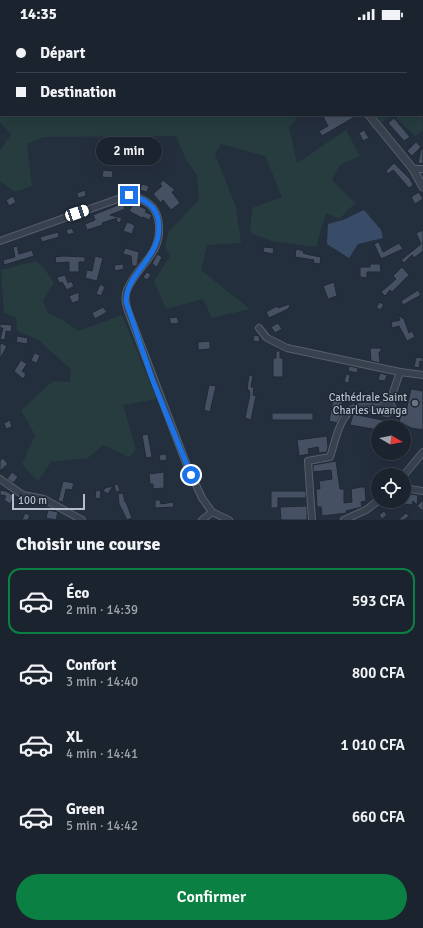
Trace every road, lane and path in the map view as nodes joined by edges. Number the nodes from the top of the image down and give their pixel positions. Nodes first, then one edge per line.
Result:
1 (370, 116) edge
2 (423, 168) edge
3 (413, 169) junction
4 (423, 187) edge
5 (0, 241) edge
6 (259, 328) dead end
7 (400, 372) junction
8 (423, 375) edge
9 (423, 452) edge
10 (410, 468) edge
11 (0, 479) edge
12 (411, 489) edge
13 (423, 491) edge
14 (371, 506) edge
15 (212, 512) junction
16 (82, 520) edge
17 (202, 520) edge
18 (229, 520) edge
19 (312, 520) edge
20 (344, 520) edge

1 - 3 street
2 - 3 street
3 - 4 street
5 - 15 street
6 - 7 street
7 - 8 street
7 - 19 street
9 - 10 street
11 - 16 street
12 - 13 street
14 - 20 street
15 - 17 street
15 - 18 street

